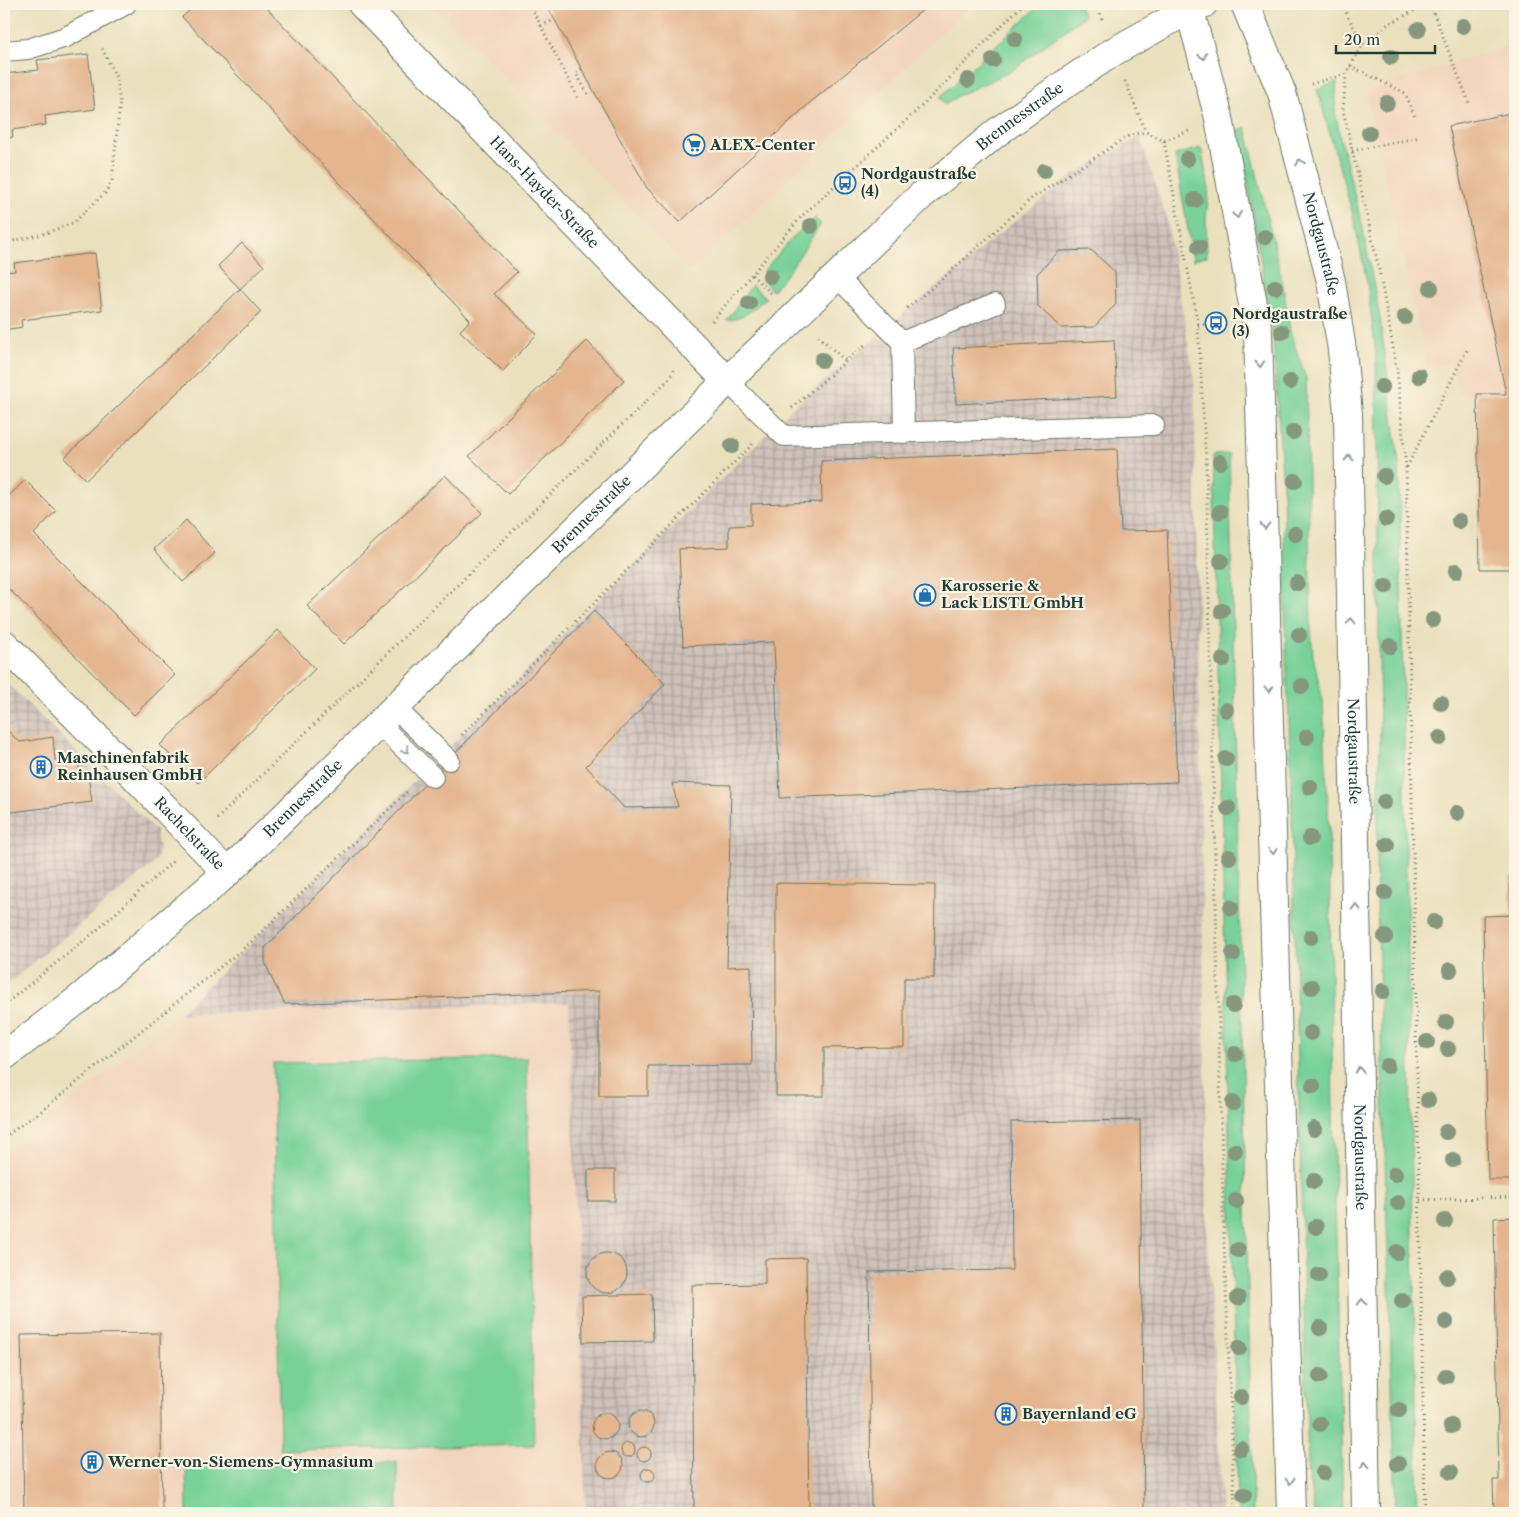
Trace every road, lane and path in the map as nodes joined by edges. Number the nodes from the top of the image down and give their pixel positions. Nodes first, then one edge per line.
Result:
1 (126, 4) edge
2 (362, 4) edge
3 (532, 4) edge
4 (1023, 4) edge
5 (1245, 4) edge
6 (1340, 4) edge
7 (1429, 4) edge
8 (1194, 6) edge
9 (554, 20) dead end
10 (85, 26) junction
11 (541, 26) junction
12 (1363, 44) junction
13 (4, 51) edge
14 (1350, 66) junction
15 (582, 69) dead end
16 (1346, 74) junction
17 (1282, 93) junction
18 (588, 95) dead end
19 (579, 100) dead end
20 (1470, 104) dead end
21 (1219, 118) junction
22 (1416, 119) dead end
23 (1420, 137) dead end
24 (1164, 142) junction
25 (1352, 151) junction
26 (842, 180) junction
27 (845, 183) dead end
28 (4, 243) edge
29 (837, 277) junction
30 (995, 304) dead end
31 (1216, 323) dead end
32 (1198, 325) junction
33 (886, 326) junction
34 (902, 342) junction
35 (692, 344) junction
36 (1468, 348) dead end
37 (727, 381) junction
38 (772, 425) junction
39 (1154, 425) dead end
40 (904, 433) junction
41 (1406, 468) junction
42 (4, 644) edge
43 (387, 716) junction
44 (446, 758) joint
45 (430, 774) joint
46 (195, 841) junction
47 (227, 873) junction
48 (4, 1005) edge
49 (4, 1056) edge
50 (4, 1137) edge
51 (1515, 1197) edge
52 (1420, 1200) junction
53 (1235, 1513) edge
54 (1291, 1513) edge
55 (1366, 1513) edge
56 (1425, 1513) edge

1 - 10 lane
2 - 35 main road, Hans-Hayder-Straße
3 - 11 path
4 - 26 path
5 - 17 main road, Nordgaustraße
6 - 12 path
7 - 12 path
7 - 20 path
8 -> 21 main road
8 - 29 main road, Brennesstraße
9 - 11 path
10 - 13 lane
10 - 28 path
11 - 19 path
12 - 14 path
14 - 16 path
14 - 22 path
15 - 18 path
16 - 17 path
16 - 25 path
55 -> 17 main road, Nordgaustraße
21 - 24 path
21 -> 54 main road
23 - 25 path
24 - 32 path
24 - 33 path
25 - 41 path
26 - 27 path
26 - 35 path
29 - 33 lane
29 - 37 main road, Brennesstraße
30 - 34 lane
31 - 32 path
32 - 53 path
33 - 34 lane
33 - 38 path
34 - 40 lane
35 - 37 main road, Hans-Hayder-Straße
35 - 46 path
36 - 41 path
37 - 38 lane
37 - 43 main road, Brennesstraße
38 - 40 lane
38 - 44 path
39 - 40 lane
41 - 52 path
42 - 46 main road, Rachelstraße
43 - 44 lane
43 -> 45 lane
43 - 47 main road, Brennesstraße
45 - 50 path
46 - 47 main road, Rachelstraße
46 - 48 path
47 - 49 main road, Brennesstraße
51 - 52 path
52 - 56 path

